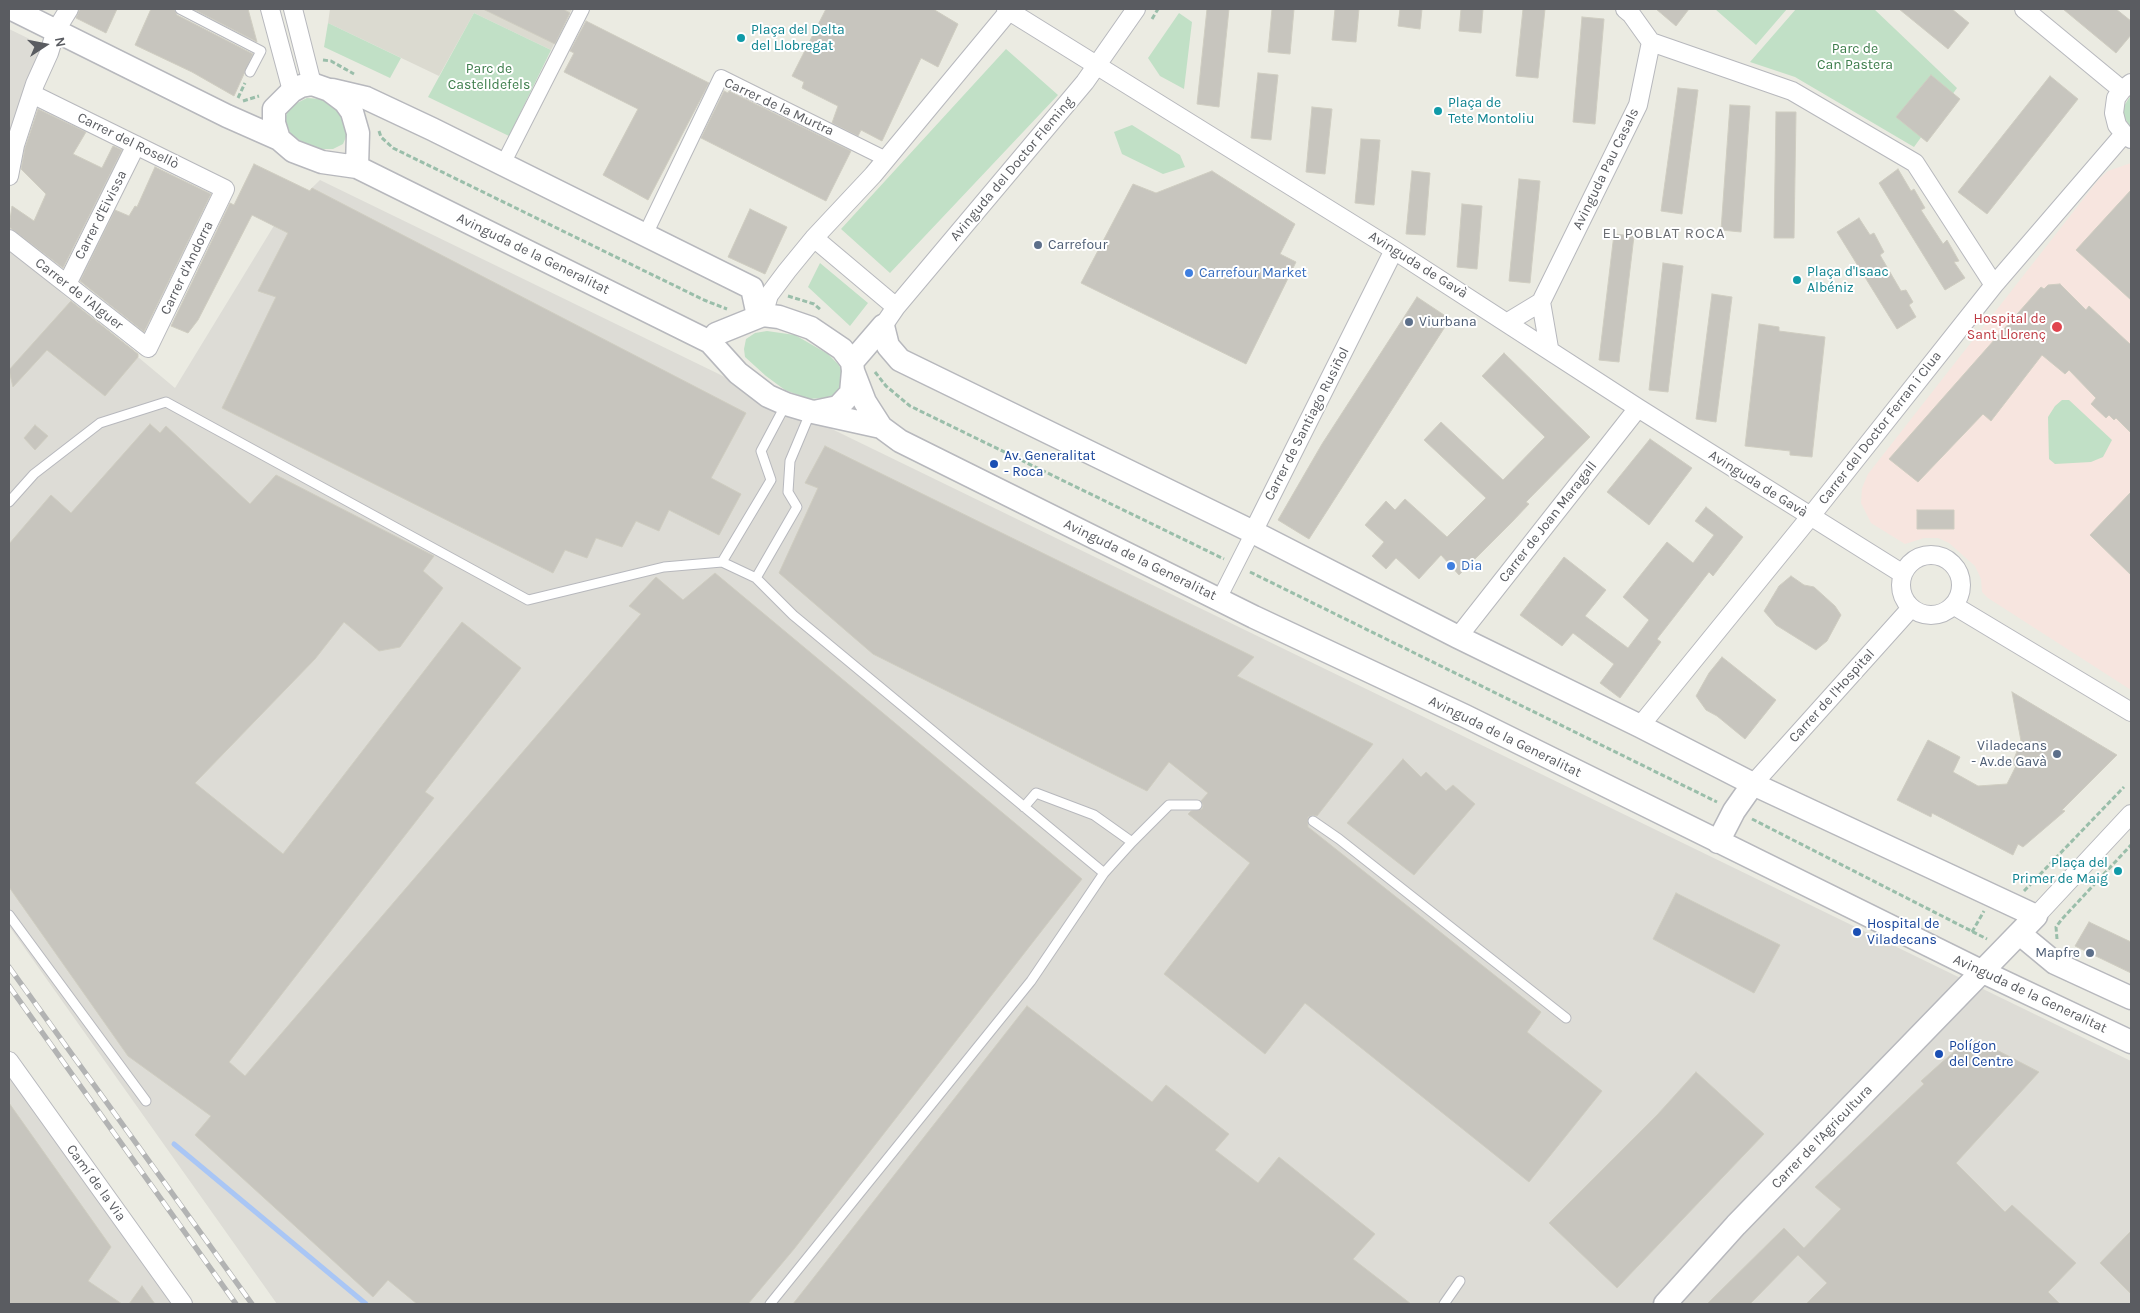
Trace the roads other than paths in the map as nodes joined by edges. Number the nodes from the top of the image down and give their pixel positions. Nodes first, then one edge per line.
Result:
1 (12, 9) edge
2 (69, 9) edge
3 (180, 9) edge
4 (270, 9) edge
5 (293, 9) edge
6 (582, 9) edge
7 (1136, 9) edge
8 (1625, 9) edge
9 (2024, 9) edge
10 (1007, 10) edge
11 (56, 30) junction
12 (1651, 42) junction
13 (1097, 64) junction
14 (250, 72) dead end
15 (2126, 86) edge
16 (311, 88) junction
17 (32, 94) junction
18 (274, 109) junction
19 (227, 116) junction
20 (2128, 136) edge
21 (279, 138) junction
22 (357, 144) junction
23 (136, 145) junction
24 (886, 159) junction
25 (333, 162) junction
26 (503, 164) junction
27 (357, 167) junction
28 (9, 176) edge
29 (225, 189) joint
30 (645, 235) junction
31 (814, 238) junction
32 (9, 239) edge
33 (1394, 250) junction
34 (67, 284) junction
35 (1994, 285) junction
36 (1541, 302) junction
37 (896, 307) junction
38 (754, 319) junction
39 (1508, 322) junction
40 (883, 326) junction
41 (710, 342) junction
42 (148, 348) joint
43 (1549, 348) junction
44 (857, 360) junction
45 (738, 373) junction
46 (786, 404) junction
47 (1638, 408) junction
48 (812, 411) junction
49 (881, 427) junction
50 (9, 502) edge
51 (1810, 517) junction
52 (1253, 532) junction
53 (722, 562) junction
54 (1903, 574) junction
55 (756, 578) junction
56 (1219, 599) junction
57 (1953, 605) junction
58 (1911, 608) junction
59 (1458, 637) junction
60 (2131, 712) edge
61 (1640, 726) junction
62 (1753, 784) junction
63 (1197, 805) dead end
64 (1024, 806) junction
65 (2131, 814) edge
66 (1313, 821) dead end
67 (1132, 842) junction
68 (1718, 842) junction
69 (1104, 873) junction
70 (9, 914) edge
71 (2036, 916) junction
72 (2020, 934) junction
73 (1981, 971) junction
74 (2131, 998) edge
75 (1566, 1018) dead end
76 (2131, 1042) edge
77 (9, 1061) edge
78 (146, 1101) dead end
79 (1460, 1281) dead end
80 (183, 1304) edge
81 (770, 1304) edge
82 (1444, 1304) edge
83 (1665, 1304) edge

1 - 11 street
2 - 11 street
3 - 14 lane
4 - 16 street
5 - 16 street
6 - 26 street
7 - 13 street, Avinguda del Doctor Fleming
8 - 12 street
9 - 15 street
10 - 13 street, Avinguda de Gavà
10 - 24 street
11 - 17 street
11 - 19 street
12 - 35 street
12 - 36 street, Avinguda Pau Casals
13 - 33 street, Avinguda de Gavà
13 - 37 street, Avinguda del Doctor Fleming
15 - 20 street
16 - 18 street
16 - 22 street
16 - 26 street
17 - 23 street, Carrer del Rosellò
17 - 28 street
18 - 19 street
18 - 21 street
19 - 21 street
20 - 35 street, Carrer del Doctor Ferran i Clua
21 - 25 street
22 - 25 street
22 - 27 street
23 - 29 street, Carrer del Rosellò
23 - 34 street, Carrer d'Eivissa
24 - 30 street, Carrer de la Murtra
24 - 31 street
25 - 27 street, Avinguda de la Generalitat
26 - 30 street
27 - 41 street, Avinguda de la Generalitat
29 - 42 street, Carrer d'Andorra
30 - 38 street
31 - 37 street
31 - 38 street
32 - 34 street, Carrer de l'Alguer
33 - 39 street, Avinguda de Gavà
33 - 52 street, Carrer de Santiago Rusiñol
34 - 42 street, Carrer de l'Alguer
35 - 51 street, Carrer del Doctor Ferran i Clua
36 - 39 street
36 - 43 street
37 - 40 street, Avinguda del Doctor Fleming
38 - 41 street
38 - 44 street
38 - 45 street
39 - 43 street, Avinguda de Gavà
40 - 44 street
40 - 52 street
41 - 45 street
43 - 47 street, Avinguda de Gavà
44 - 48 street
44 - 49 street
45 - 46 street
46 - 48 street
46 - 53 lane
47 - 51 street, Avinguda de Gavà
47 - 59 street, Carrer de Joan Maragall
48 - 49 street
48 - 55 lane
49 - 56 street, Avinguda de la Generalitat
50 - 53 lane
51 - 54 street, Avinguda de Gavà
51 - 61 street, Carrer del Doctor Ferran i Clua
52 - 56 street, Carrer de Santiago Rusiñol
52 - 59 street
53 - 55 lane
54 - 57 street
54 - 58 street
55 - 64 lane
56 - 68 street, Avinguda de la Generalitat
57 - 58 street
57 - 60 street
58 - 62 street, Carrer de l'Hospital
59 - 61 street
61 - 62 street
62 - 68 street
62 - 71 street
63 - 67 lane
64 - 67 lane
64 - 69 lane
65 - 71 street
66 - 75 lane
67 - 69 lane
68 - 73 street, Avinguda de la Generalitat
69 - 81 lane
70 - 78 lane
71 - 72 street, Carrer de l'Agricultura
72 - 73 street, Carrer de l'Agricultura
72 - 74 street
73 - 76 street, Avinguda de la Generalitat
73 - 83 street, Carrer de l'Agricultura
77 - 80 street, Camí de la Via
79 - 82 lane

